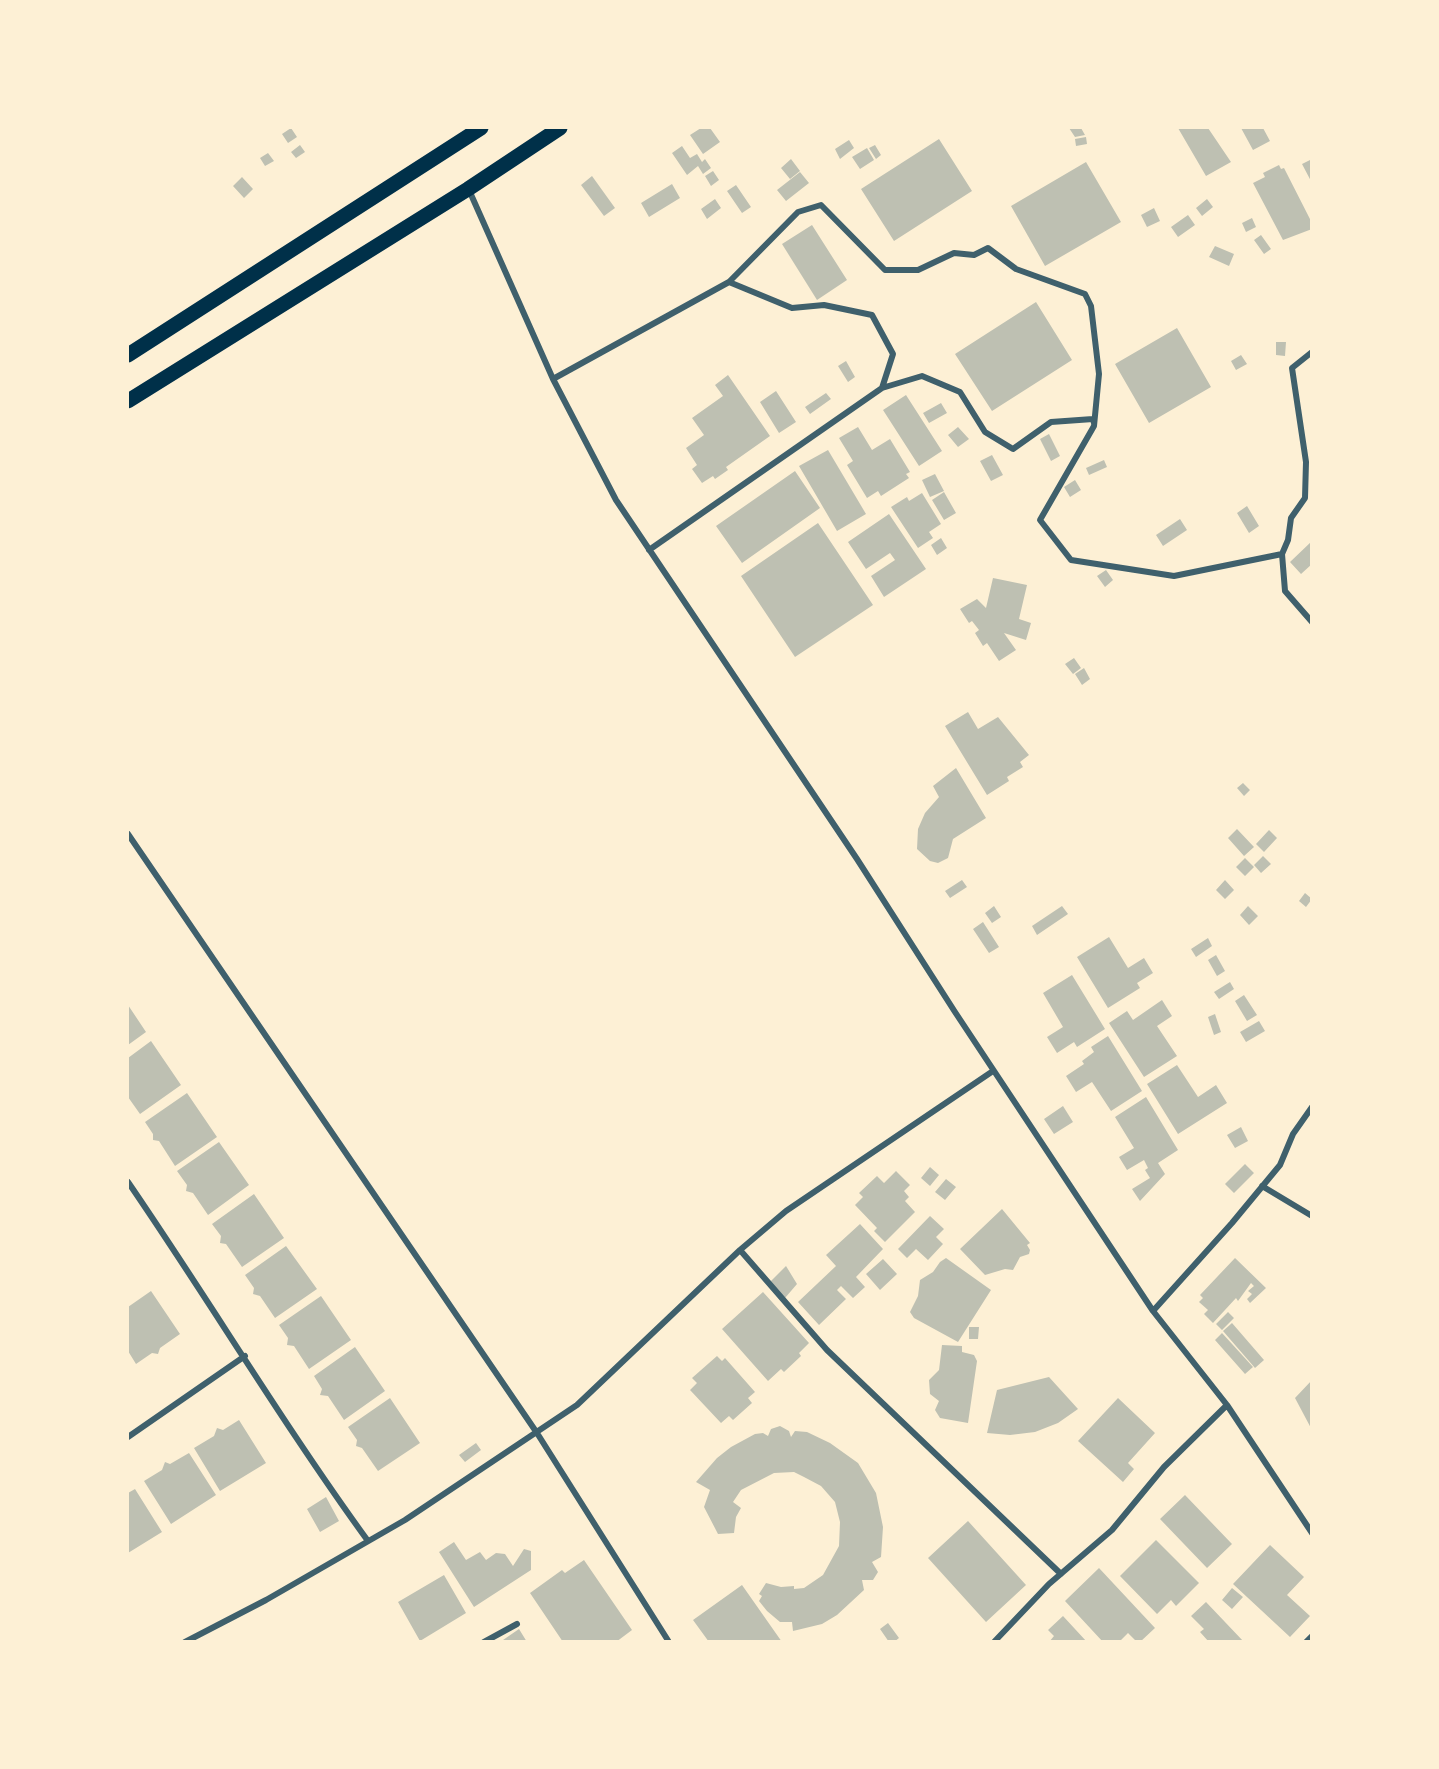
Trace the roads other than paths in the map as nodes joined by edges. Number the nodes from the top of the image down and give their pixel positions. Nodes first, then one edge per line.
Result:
1 (481, 128) edge
2 (560, 128) edge
3 (468, 189) junction
4 (729, 282) junction
5 (1311, 352) edge
6 (128, 355) edge
7 (553, 379) junction
8 (882, 388) junction
9 (128, 401) edge
10 (1094, 426) junction
11 (648, 550) junction
12 (1282, 554) junction
13 (1311, 622) edge
14 (128, 834) edge
15 (993, 1071) junction
16 (1311, 1107) edge
17 (128, 1182) edge
18 (1262, 1186) junction
19 (1311, 1216) edge
20 (740, 1250) junction
21 (1153, 1311) junction
22 (245, 1356) junction
23 (1227, 1405) junction
24 (537, 1432) junction
25 (128, 1437) edge
26 (1311, 1533) edge
27 (368, 1541) junction
28 (1061, 1574) junction
29 (518, 1624) dead end
30 (1311, 1636) edge
31 (1003, 1638) edge
32 (185, 1641) edge
33 (484, 1641) edge
34 (669, 1641) edge
35 (994, 1641) edge
36 (1306, 1641) edge

1 - 6 main road
2 - 3 main road
3 - 7 street
3 - 9 main road
4 - 7 street
4 - 8 street
4 - 10 street
5 - 12 street
7 - 11 street
8 - 10 street
8 - 11 street
10 - 12 street
11 - 15 street
12 - 13 street
14 - 24 street
15 - 20 street
15 - 21 street
16 - 18 street
17 - 22 street
18 - 19 street
18 - 21 street
20 - 24 street
20 - 28 street
21 - 23 street
22 - 25 street
22 - 27 street
23 - 26 street
23 - 28 street
24 - 27 street
24 - 34 street
27 - 32 street
28 - 31 street
29 - 33 street
30 - 36 street
31 - 35 street

